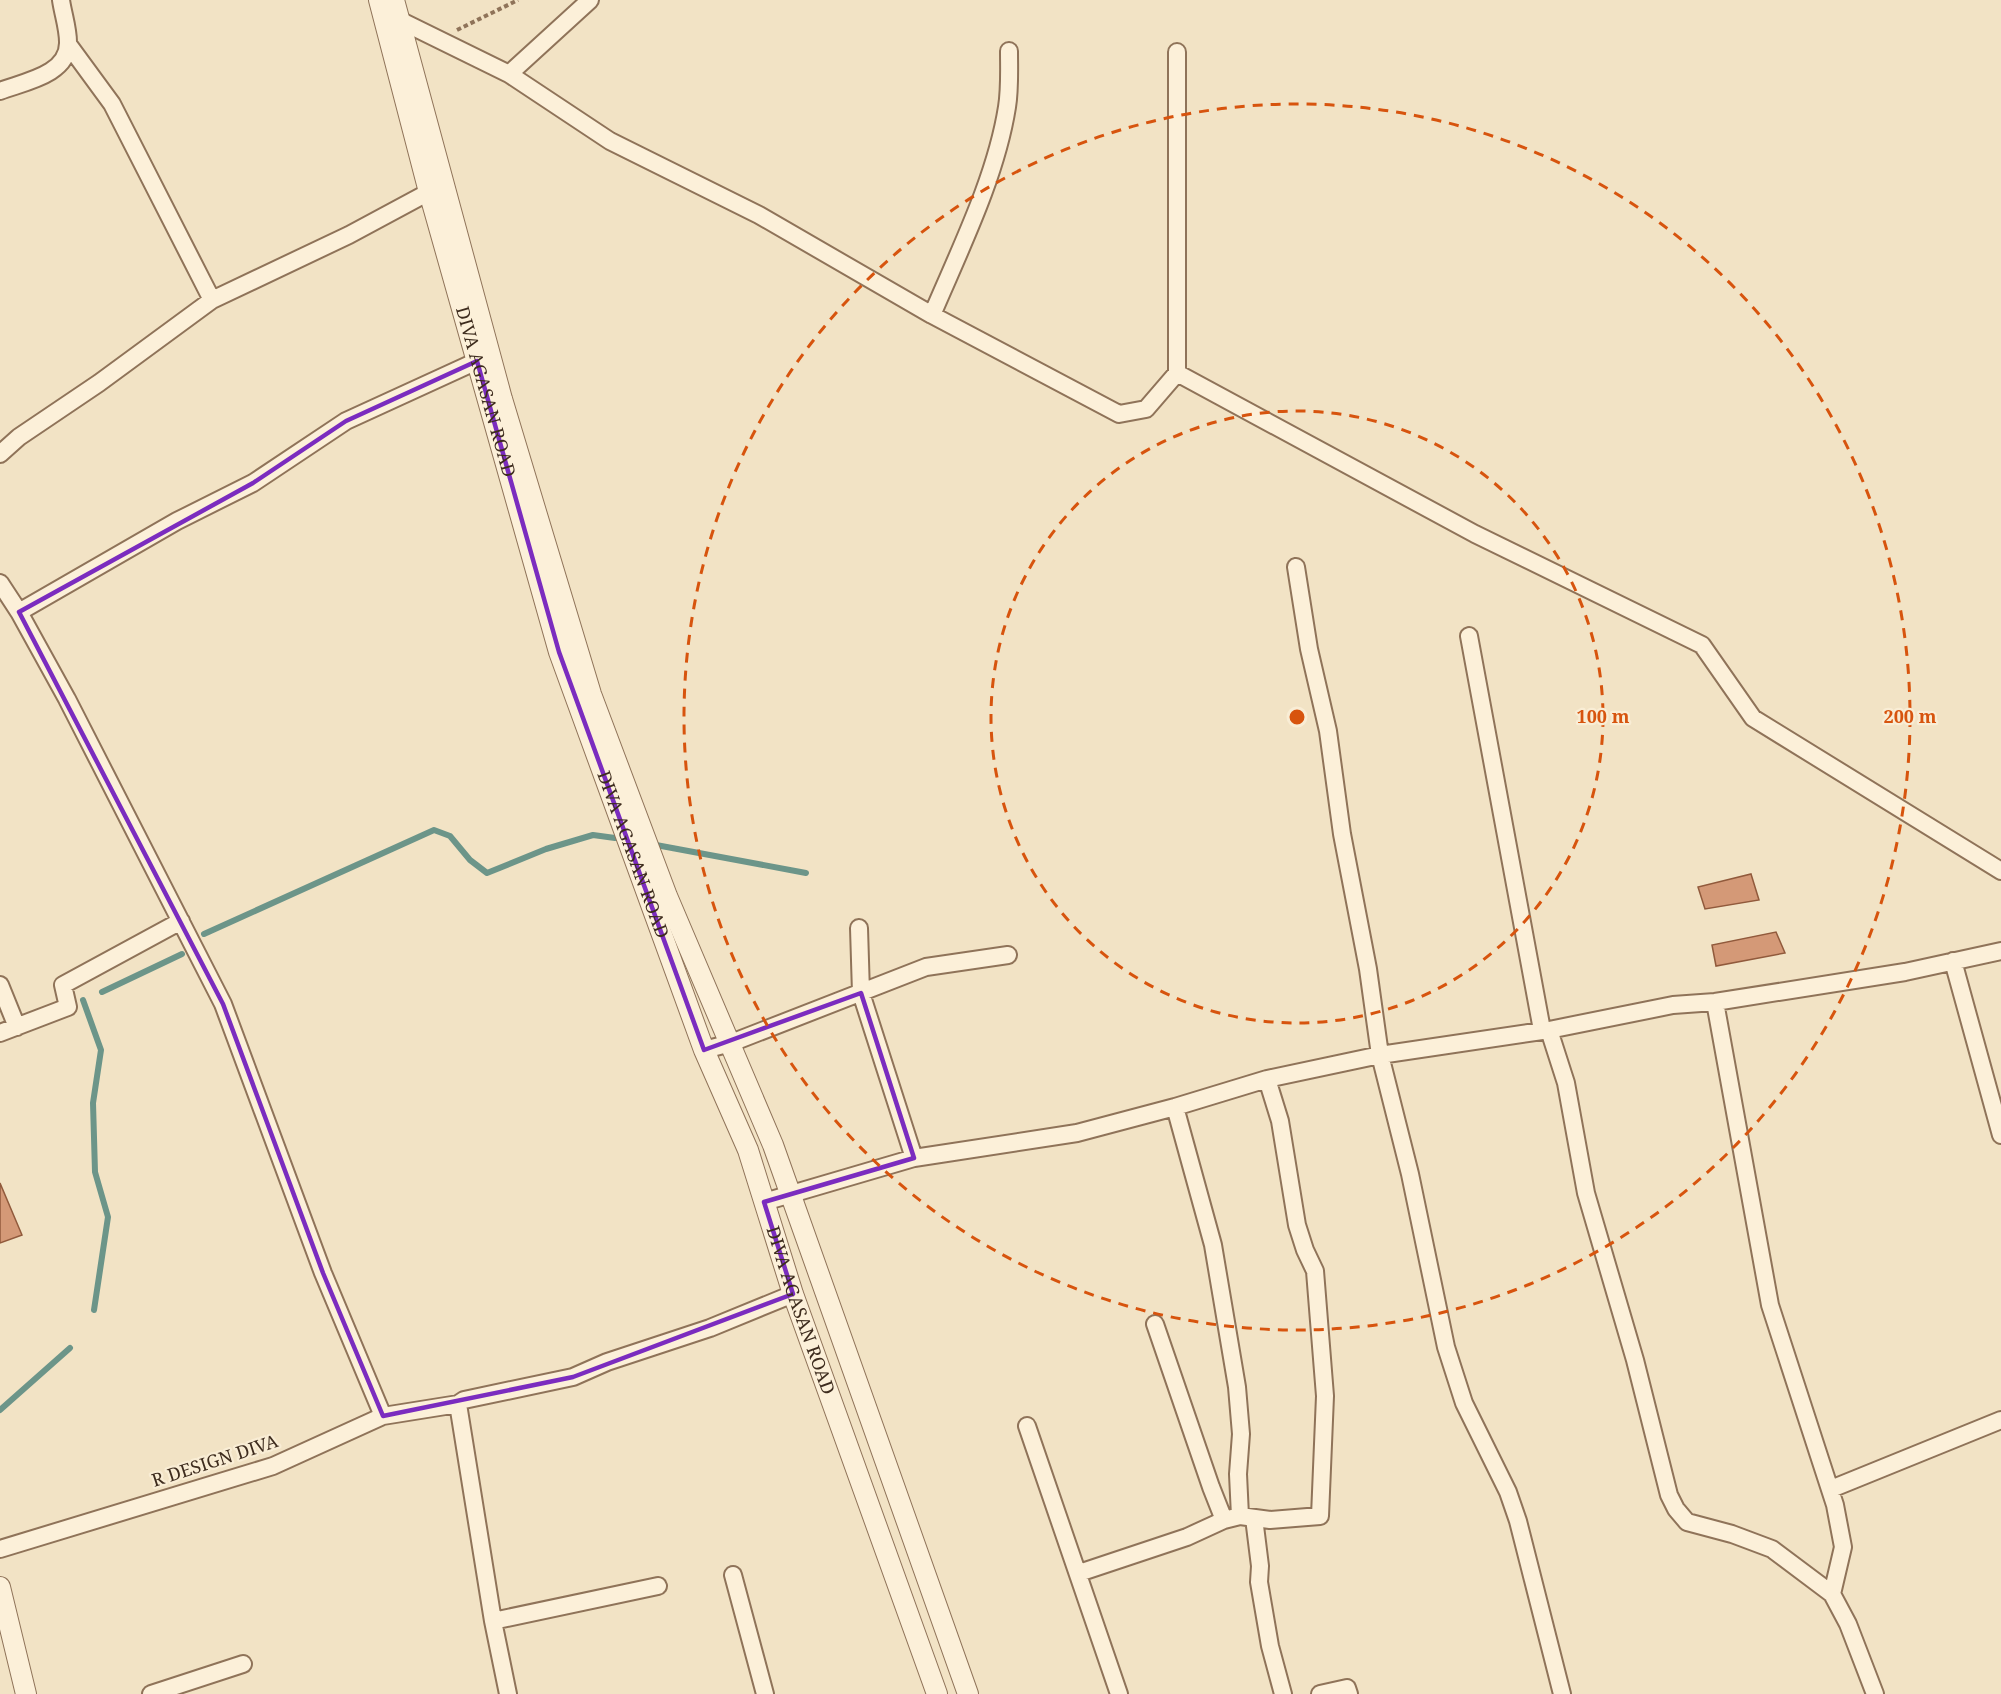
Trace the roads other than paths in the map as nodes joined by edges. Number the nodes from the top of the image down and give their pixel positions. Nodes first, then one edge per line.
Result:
1 (61, 0) edge
2 (590, 0) edge
3 (385, 4) edge
4 (401, 21) junction
5 (69, 44) junction
6 (1009, 51) dead end
7 (1177, 52) dead end
8 (508, 74) junction
9 (0, 91) edge
10 (429, 192) junction
11 (212, 300) junction
12 (932, 315) junction
13 (477, 361) junction
14 (1177, 373) junction
15 (0, 454) edge
16 (1296, 567) dead end
17 (0, 583) edge
18 (19, 612) junction
19 (1469, 636) dead end
20 (2001, 871) edge
21 (181, 921) junction
22 (859, 928) dead end
23 (2001, 951) edge
24 (1008, 955) dead end
25 (1953, 961) junction
26 (0, 985) edge
27 (861, 993) junction
28 (1715, 1002) junction
29 (17, 1027) junction
30 (1546, 1030) junction
31 (0, 1033) edge
32 (731, 1043) junction
33 (704, 1050) junction
34 (1380, 1055) junction
35 (1267, 1079) junction
36 (1175, 1107) junction
37 (2001, 1135) edge
38 (914, 1158) junction
39 (791, 1194) junction
40 (764, 1202) junction
41 (793, 1294) junction
42 (1155, 1324) dead end
43 (458, 1404) junction
44 (383, 1416) junction
45 (2001, 1420) edge
46 (1027, 1426) dead end
47 (1831, 1489) junction
48 (1239, 1518) junction
49 (0, 1549) edge
50 (1079, 1573) junction
51 (733, 1575) dead end
52 (658, 1586) dead end
53 (0, 1587) edge
54 (1832, 1594) junction
55 (493, 1621) junction
56 (243, 1664) dead end
57 (26, 1694) edge
58 (151, 1694) edge
59 (508, 1694) edge
60 (765, 1694) edge
61 (937, 1694) edge
62 (968, 1694) edge
63 (1119, 1694) edge
64 (1283, 1694) edge
65 (1320, 1694) edge
66 (1349, 1694) edge
67 (1562, 1694) edge
68 (1875, 1694) edge

1 - 5 street
2 - 8 street
3 - 4 street
3 - 10 street, DIVA AGASAN ROAD
4 - 8 street
4 - 32 street
5 - 9 street
5 - 11 street
6 - 12 street
7 - 14 street
8 - 12 street
10 - 11 street
10 - 13 street, DIVA AGASAN ROAD
11 - 15 street
12 - 14 street
13 - 18 street
13 - 33 street, DIVA AGASAN ROAD
14 - 20 street
16 - 34 street
17 - 18 street
18 - 21 street
19 - 30 street
21 - 29 street
21 - 44 street
22 - 27 street
23 - 25 street
24 - 27 street
25 - 28 street
25 - 37 street
26 - 29 street
27 - 32 street
27 - 38 street
28 - 30 street
28 - 47 street
29 - 31 street
30 - 34 street
30 - 54 street
32 - 33 street
32 - 39 street
33 - 40 street, DIVA AGASAN ROAD
34 - 35 street
34 - 67 street
35 - 36 street
35 - 48 street
36 - 38 street
36 - 48 street
38 - 39 street
39 - 40 street
39 - 62 street
40 - 41 street, DIVA AGASAN ROAD
41 - 43 street, R DESIGN DIVA
41 - 61 street, DIVA AGASAN ROAD
42 - 48 street
43 - 44 street, R DESIGN DIVA
43 - 55 street
44 - 49 street, R DESIGN DIVA
45 - 47 street
46 - 50 street
47 - 54 street
48 - 50 street
48 - 64 street
50 - 63 street
51 - 60 street
52 - 55 street
53 - 57 street
54 - 68 street
55 - 59 street
56 - 58 street
65 - 66 street

